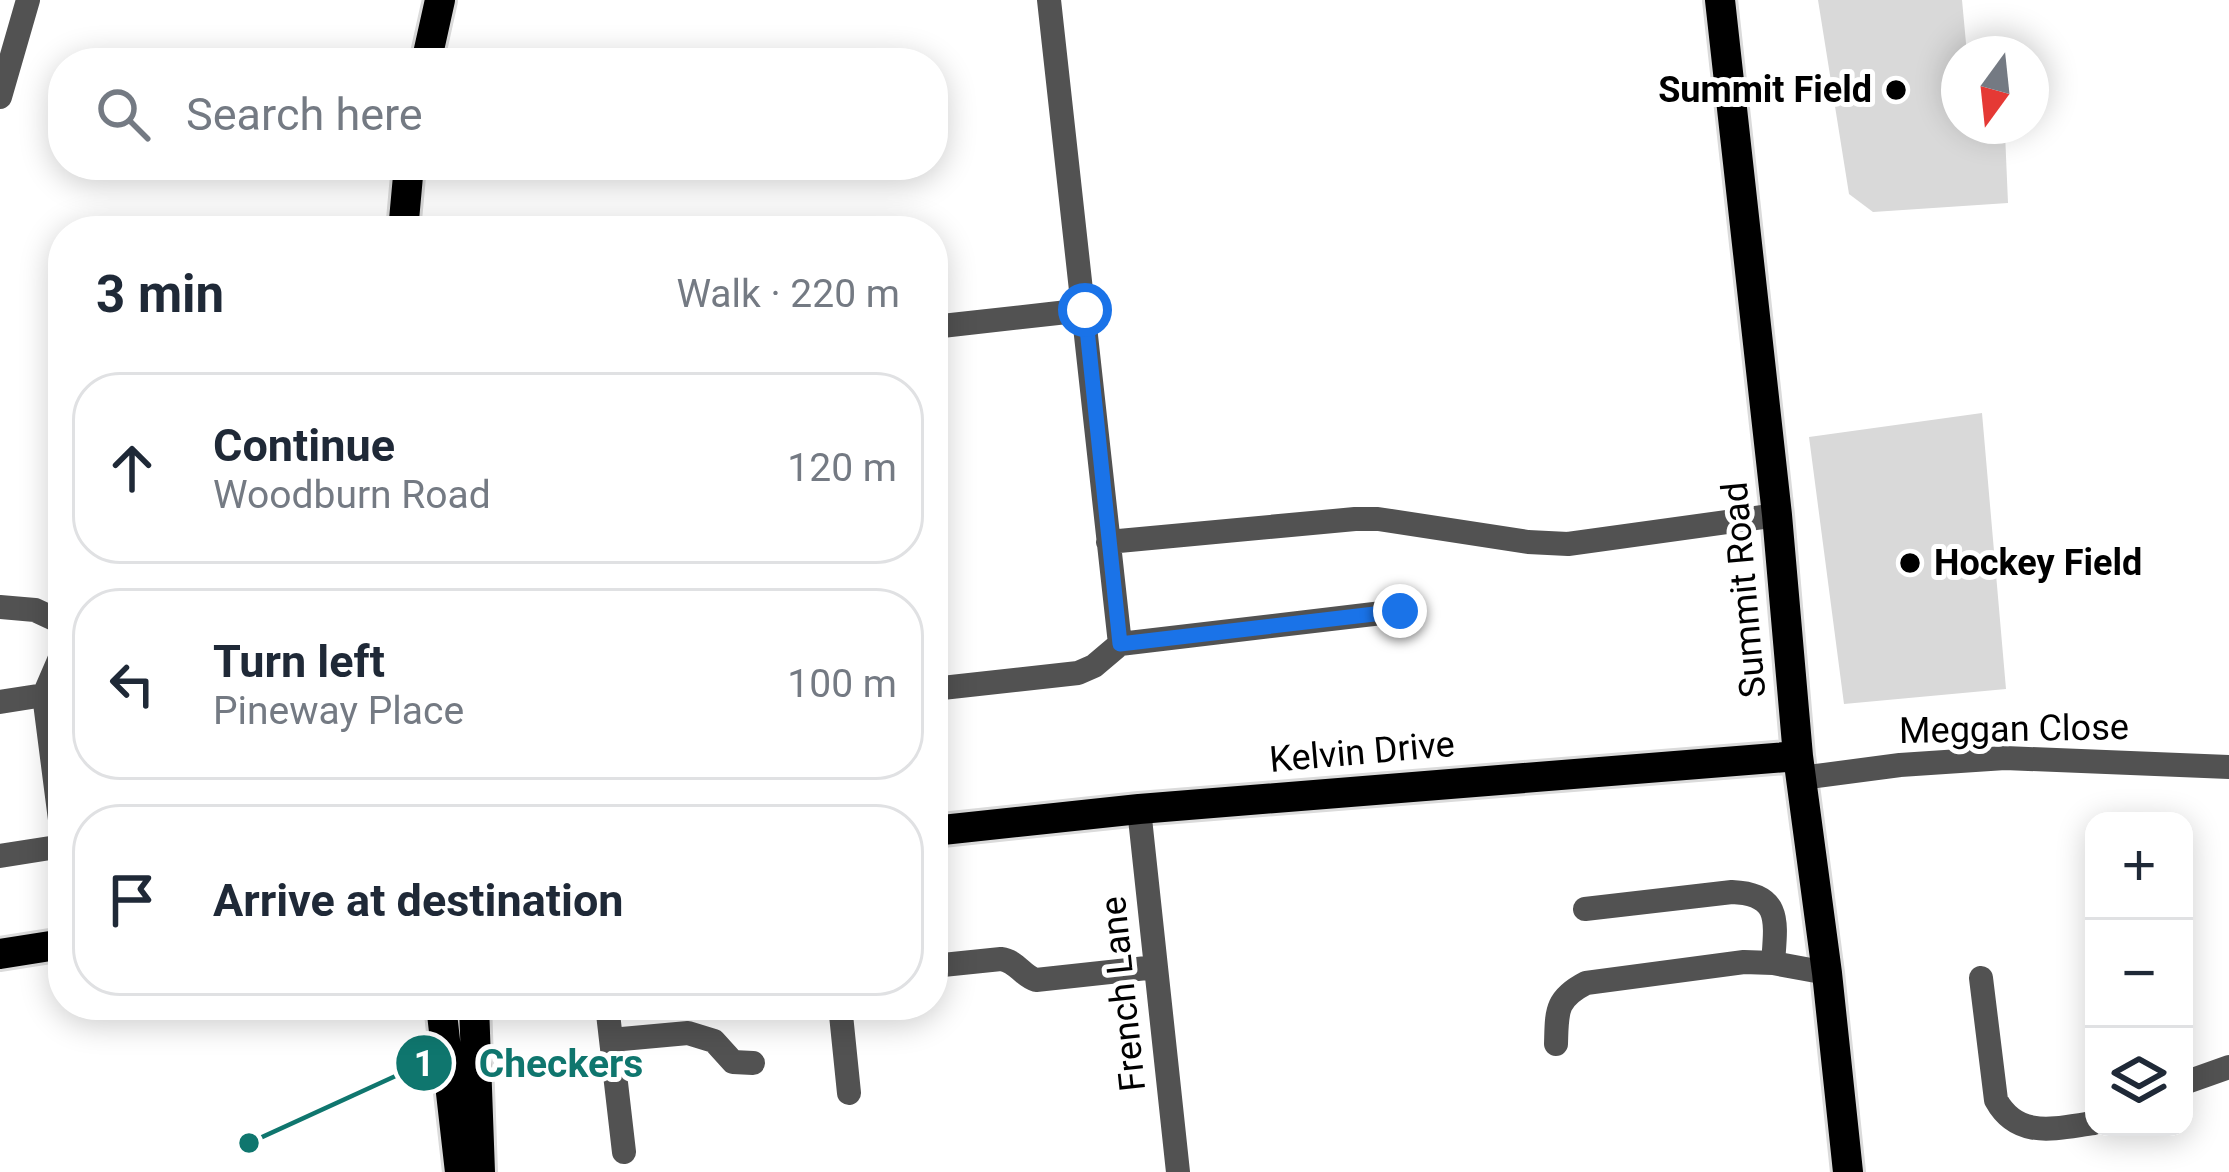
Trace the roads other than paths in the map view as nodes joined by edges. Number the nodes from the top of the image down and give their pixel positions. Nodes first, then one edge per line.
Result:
1 (28, 0) edge
2 (440, 0) edge
3 (1049, 0) edge
4 (1720, 0) edge
5 (429, 48) edge
6 (0, 98) edge
7 (408, 180) edge
8 (404, 216) edge
9 (1085, 310) junction
10 (948, 325) edge
11 (1777, 515) junction
12 (1108, 542) junction
13 (0, 608) edge
14 (1400, 611) dead end
15 (48, 617) edge
16 (1120, 644) junction
17 (48, 686) edge
18 (948, 687) edge
19 (44, 695) junction
20 (0, 702) edge
21 (48, 726) edge
22 (1799, 767) junction
23 (2229, 767) edge
24 (1139, 809) junction
25 (948, 829) edge
26 (48, 847) edge
27 (0, 856) edge
28 (1585, 909) dead end
29 (48, 946) edge
30 (4, 952) edge
31 (1774, 963) junction
32 (948, 964) edge
33 (1156, 968) junction
34 (1827, 973) junction
35 (1981, 978) dead end
36 (442, 1020) edge
37 (475, 1020) edge
38 (608, 1020) edge
39 (842, 1020) edge
40 (610, 1040) junction
41 (1556, 1044) dead end
42 (753, 1063) dead end
43 (2229, 1067) edge
44 (2193, 1080) edge
45 (849, 1093) dead end
46 (2085, 1124) edge
47 (624, 1152) dead end
48 (460, 1172) edge
49 (481, 1172) edge
50 (1178, 1172) edge
51 (1848, 1172) edge

1 - 6 street
2 - 5 main road
3 - 9 street
4 - 11 main road, Summit Road
7 - 8 main road
9 - 10 street
9 - 12 street
11 - 12 street
11 - 22 main road, Summit Road
12 - 16 street
13 - 15 street
14 - 16 street
16 - 18 street
17 - 19 street
19 - 20 street
19 - 21 street
22 - 23 street, Meggan Close
22 - 24 main road, Kelvin Drive
22 - 34 main road, Summit Road
24 - 25 main road, Kelvin Drive
24 - 33 street, French Lane
26 - 27 street
28 - 31 street
29 - 30 main road
31 - 34 street
31 - 41 street
32 - 33 street
33 - 50 street, French Lane
34 - 51 main road, Summit Road
35 - 46 street
36 - 48 main road
37 - 49 main road
38 - 40 street
39 - 45 street
40 - 42 street
40 - 47 street
43 - 44 street

